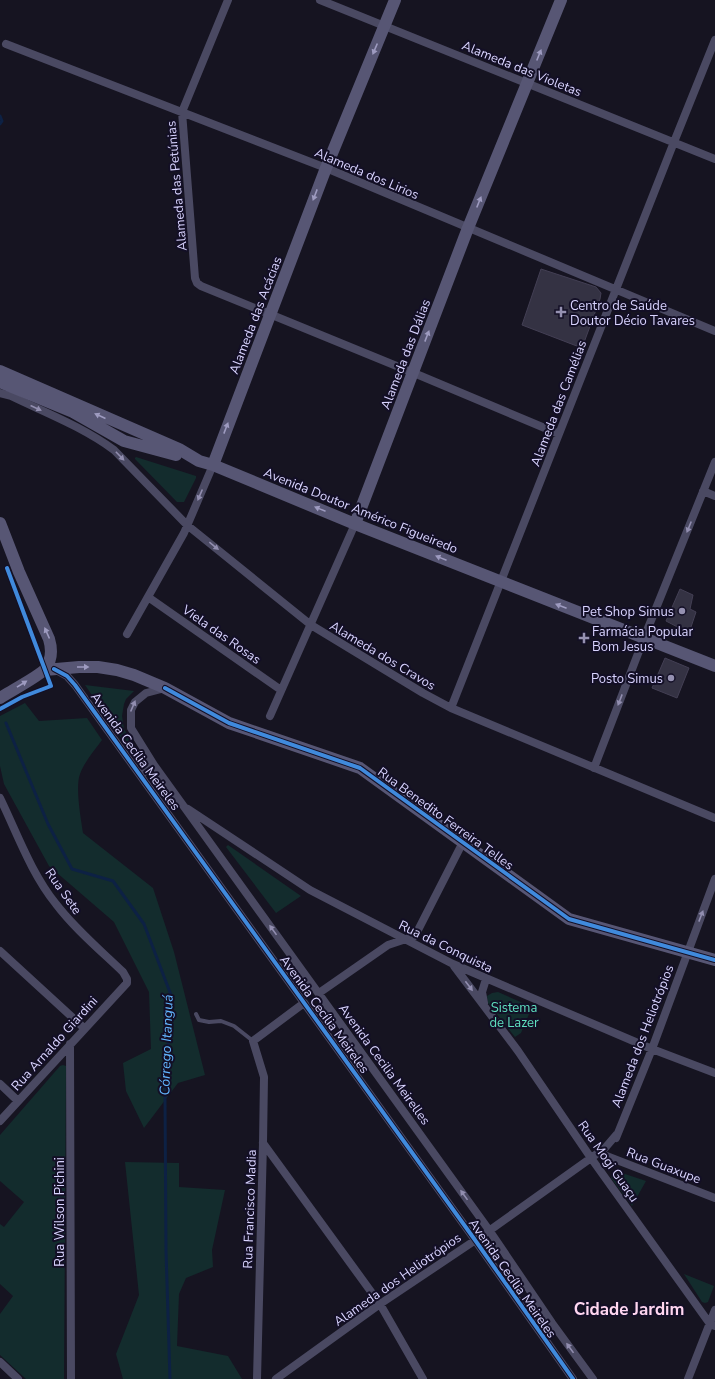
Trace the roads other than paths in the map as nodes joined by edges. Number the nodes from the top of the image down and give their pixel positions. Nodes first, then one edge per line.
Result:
1 (228, 0) edge
2 (320, 0) edge
3 (395, 0) edge
4 (561, 0) edge
5 (385, 26) junction
6 (715, 40) edge
7 (6, 44) dead end
8 (528, 83) junction
9 (182, 112) junction
10 (674, 142) junction
11 (715, 159) edge
12 (326, 168) junction
13 (468, 228) junction
14 (616, 290) junction
15 (270, 314) junction
16 (715, 331) edge
17 (0, 372) edge
18 (412, 372) junction
19 (0, 382) edge
20 (0, 393) edge
21 (559, 434) junction
22 (199, 461) junction
23 (715, 462) edge
24 (213, 465) junction
25 (703, 491) junction
26 (715, 496) edge
27 (0, 524) edge
28 (355, 524) junction
29 (188, 525) junction
30 (501, 582) junction
31 (148, 597) junction
32 (310, 626) junction
33 (127, 634) dead end
34 (644, 638) junction
35 (715, 666) edge
36 (49, 670) junction
37 (165, 688) junction
38 (281, 690) junction
39 (0, 698) edge
40 (452, 708) junction
41 (270, 716) dead end
42 (154, 765) junction
43 (594, 768) junction
44 (140, 775) junction
45 (0, 798) edge
46 (184, 806) junction
47 (715, 818) edge
48 (463, 842) junction
49 (715, 880) edge
50 (404, 939) junction
51 (0, 951) edge
52 (687, 952) junction
53 (715, 960) edge
54 (453, 964) junction
55 (486, 980) junction
56 (127, 983) joint
57 (319, 994) junction
58 (304, 1003) junction
59 (485, 1007) junction
60 (196, 1014) dead end
61 (84, 1028) junction
62 (253, 1041) junction
63 (70, 1044) junction
64 (652, 1049) junction
65 (715, 1073) edge
66 (0, 1084) edge
67 (18, 1100) junction
68 (0, 1120) edge
69 (617, 1134) junction
70 (263, 1143) junction
71 (604, 1155) junction
72 (591, 1158) junction
73 (715, 1198) edge
74 (489, 1230) junction
75 (475, 1240) junction
76 (380, 1304) junction
77 (715, 1310) edge
78 (712, 1325) edge
79 (0, 1362) edge
80 (18, 1379) edge
81 (71, 1379) edge
82 (257, 1379) edge
83 (276, 1379) edge
84 (423, 1379) edge
85 (573, 1379) edge
86 (593, 1379) edge
87 (688, 1379) edge

1 - 9 street, Alameda das Petúnias
2 - 5 street, Alameda das Violetas
3 - 5 main road, Alameda das Acácias
8 -> 4 main road, Alameda das Dálias
5 - 8 street, Alameda das Violetas
5 -> 12 main road, Alameda das Acácias
6 - 10 street, Alameda das Camélias
7 - 9 street, Alameda dos Lirios
8 - 10 street, Alameda das Violetas
13 -> 8 main road, Alameda das Dálias
9 - 12 street, Alameda dos Lirios
9 - 15 street, Alameda das Petúnias
10 - 11 street, Alameda das Violetas
10 - 14 street, Alameda das Camélias
12 - 13 street, Alameda dos Lirios
12 -> 15 main road, Alameda das Acácias
13 - 14 street, Alameda dos Lirios
18 -> 13 main road, Alameda das Dálias
14 - 16 street, Alameda dos Lirios
14 - 21 street, Alameda das Camélias
15 - 18 street
24 -> 15 main road, Alameda das Acácias
22 -> 17 main road, Avenida Doutor Américo Figueiredo
18 - 21 street
18 - 28 main road, Alameda das Dálias
19 - 22 main road
20 -> 29 street, Alameda dos Cravos
21 - 30 street, Alameda das Camélias
22 - 24 main road, Avenida Doutor Américo Figueiredo
23 - 25 street
28 -> 24 main road, Avenida Doutor Américo Figueiredo
24 -> 29 street, Alameda das Acácias
25 - 26 street
25 -> 34 street
36 -> 27 main road
30 -> 28 main road, Avenida Doutor Américo Figueiredo
28 - 32 street, Alameda das Dálias
29 - 31 street, Alameda das Acácias
29 -> 32 street, Alameda dos Cravos
34 -> 30 main road, Avenida Doutor Américo Figueiredo
30 - 40 street, Alameda das Camélias
31 - 33 street, Alameda das Acácias
31 - 38 street, Viela das Rosas
32 - 38 street, Alameda das Dálias
32 - 40 street, Alameda dos Cravos
34 - 35 main road, Avenida Doutor Américo Figueiredo
34 -> 43 street
36 -> 37 main road, Rua Benedito Ferreira Telles
39 -> 36 main road
36 - 44 street, Avenida Cecília Meireles
42 -> 37 street, Avenida Cecilia Meirelles
37 - 48 main road, Rua Benedito Ferreira Telles
38 - 41 street, Alameda das Dálias
40 - 43 street, Alameda dos Cravos
42 - 44 street
42 - 46 street, Avenida Cecilia Meirelles
43 - 47 street, Alameda dos Cravos
44 - 58 street, Avenida Cecília Meireles
45 - 56 street, Rua Sete
46 - 50 street, Rua da Conquista
57 -> 46 street, Avenida Cecilia Meirelles
48 - 50 street
48 - 52 main road, Rua Benedito Ferreira Telles
52 -> 49 street, Alameda dos Heliotrópios
50 - 54 street, Rua da Conquista
50 - 57 street
51 - 61 street
52 - 53 main road, Rua Benedito Ferreira Telles
52 - 64 street, Alameda dos Heliotrópios
54 - 55 street, Rua da Conquista
54 -> 59 street, Rua Mogi Guaçu
55 - 59 street
55 - 64 street, Rua da Conquista
56 - 61 street, Rua Arnaldo Giardini
74 -> 57 street, Avenida Cecilia Meirelles
58 - 62 street
58 - 75 street, Avenida Cecília Meireles
59 - 72 street, Rua Mogi Guaçu
60 - 62 lane
61 - 63 street, Rua Arnaldo Giardini
62 - 70 street, Rua Francisco Madia
63 - 67 street, Rua Arnaldo Giardini
63 - 81 street, Rua Wilson Pichini
64 - 65 street, Rua da Conquista
64 - 69 street, Alameda dos Heliotrópios
66 - 67 street
67 - 68 street, Rua Arnaldo Giardini
69 - 71 street, Alameda dos Heliotrópios
69 - 72 street, Alameda dos Heliotrópios
70 - 76 street
70 - 82 street, Rua Francisco Madia
71 - 72 street, Alameda dos Heliotrópios
71 - 73 street, Rua Guaxupe
72 - 74 street, Alameda dos Heliotrópios
72 - 78 street, Rua Mogi Guaçu
74 - 75 street, Alameda dos Heliotrópios
86 -> 74 street, Avenida Cecilia Meirelles
75 - 76 street, Alameda dos Heliotrópios
75 - 85 street, Avenida Cecília Meireles
76 - 83 street, Alameda dos Heliotrópios
76 - 84 street
77 - 78 street
78 - 87 street
79 - 80 street

